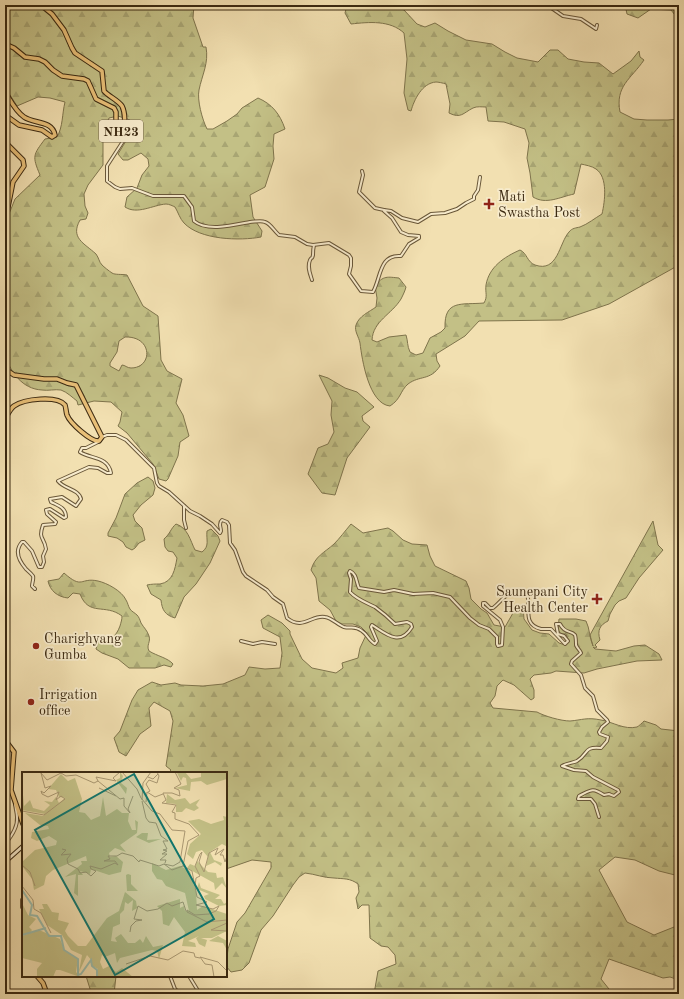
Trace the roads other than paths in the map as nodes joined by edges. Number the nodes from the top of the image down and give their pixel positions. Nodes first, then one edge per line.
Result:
1 (41, 5) edge
2 (545, 5) edge
3 (598, 26) dead end
4 (5, 44) edge
5 (5, 92) edge
6 (5, 115) edge
7 (124, 125) junction
8 (5, 142) edge
9 (362, 171) dead end
10 (480, 177) dead end
11 (384, 210) junction
12 (5, 222) edge
13 (314, 245) junction
14 (312, 280) dead end
15 (5, 364) edge
16 (6, 372) edge
17 (5, 418) edge
18 (102, 437) junction
19 (98, 442) junction
20 (184, 506) junction
21 (186, 528) dead end
22 (35, 589) dead end
23 (241, 640) dead end
24 (275, 644) dead end
25 (5, 740) edge
26 (15, 802) junction
27 (599, 817) dead end
28 (22, 821) edge
29 (5, 844) edge
30 (22, 847) edge
31 (5, 862) edge
32 (38, 977) edge
33 (170, 977) edge
34 (190, 977) edge
35 (47, 994) edge
36 (181, 994) edge
37 (200, 994) edge

1 - 7 main road, NH23
2 - 3 street
4 - 7 main road, NH23
5 - 6 main road
7 - 13 street
8 - 12 main road
9 - 11 street
10 - 11 street
11 - 13 street
13 - 14 street
15 - 16 main road
16 - 18 main road
17 - 19 main road
18 - 19 main road
18 - 20 street
19 - 22 street
20 - 21 street
20 - 27 street
23 - 24 street
25 - 26 main road
26 - 28 main road
26 - 29 street
30 - 31 main road
32 - 35 main road
33 - 36 street
34 - 37 street

